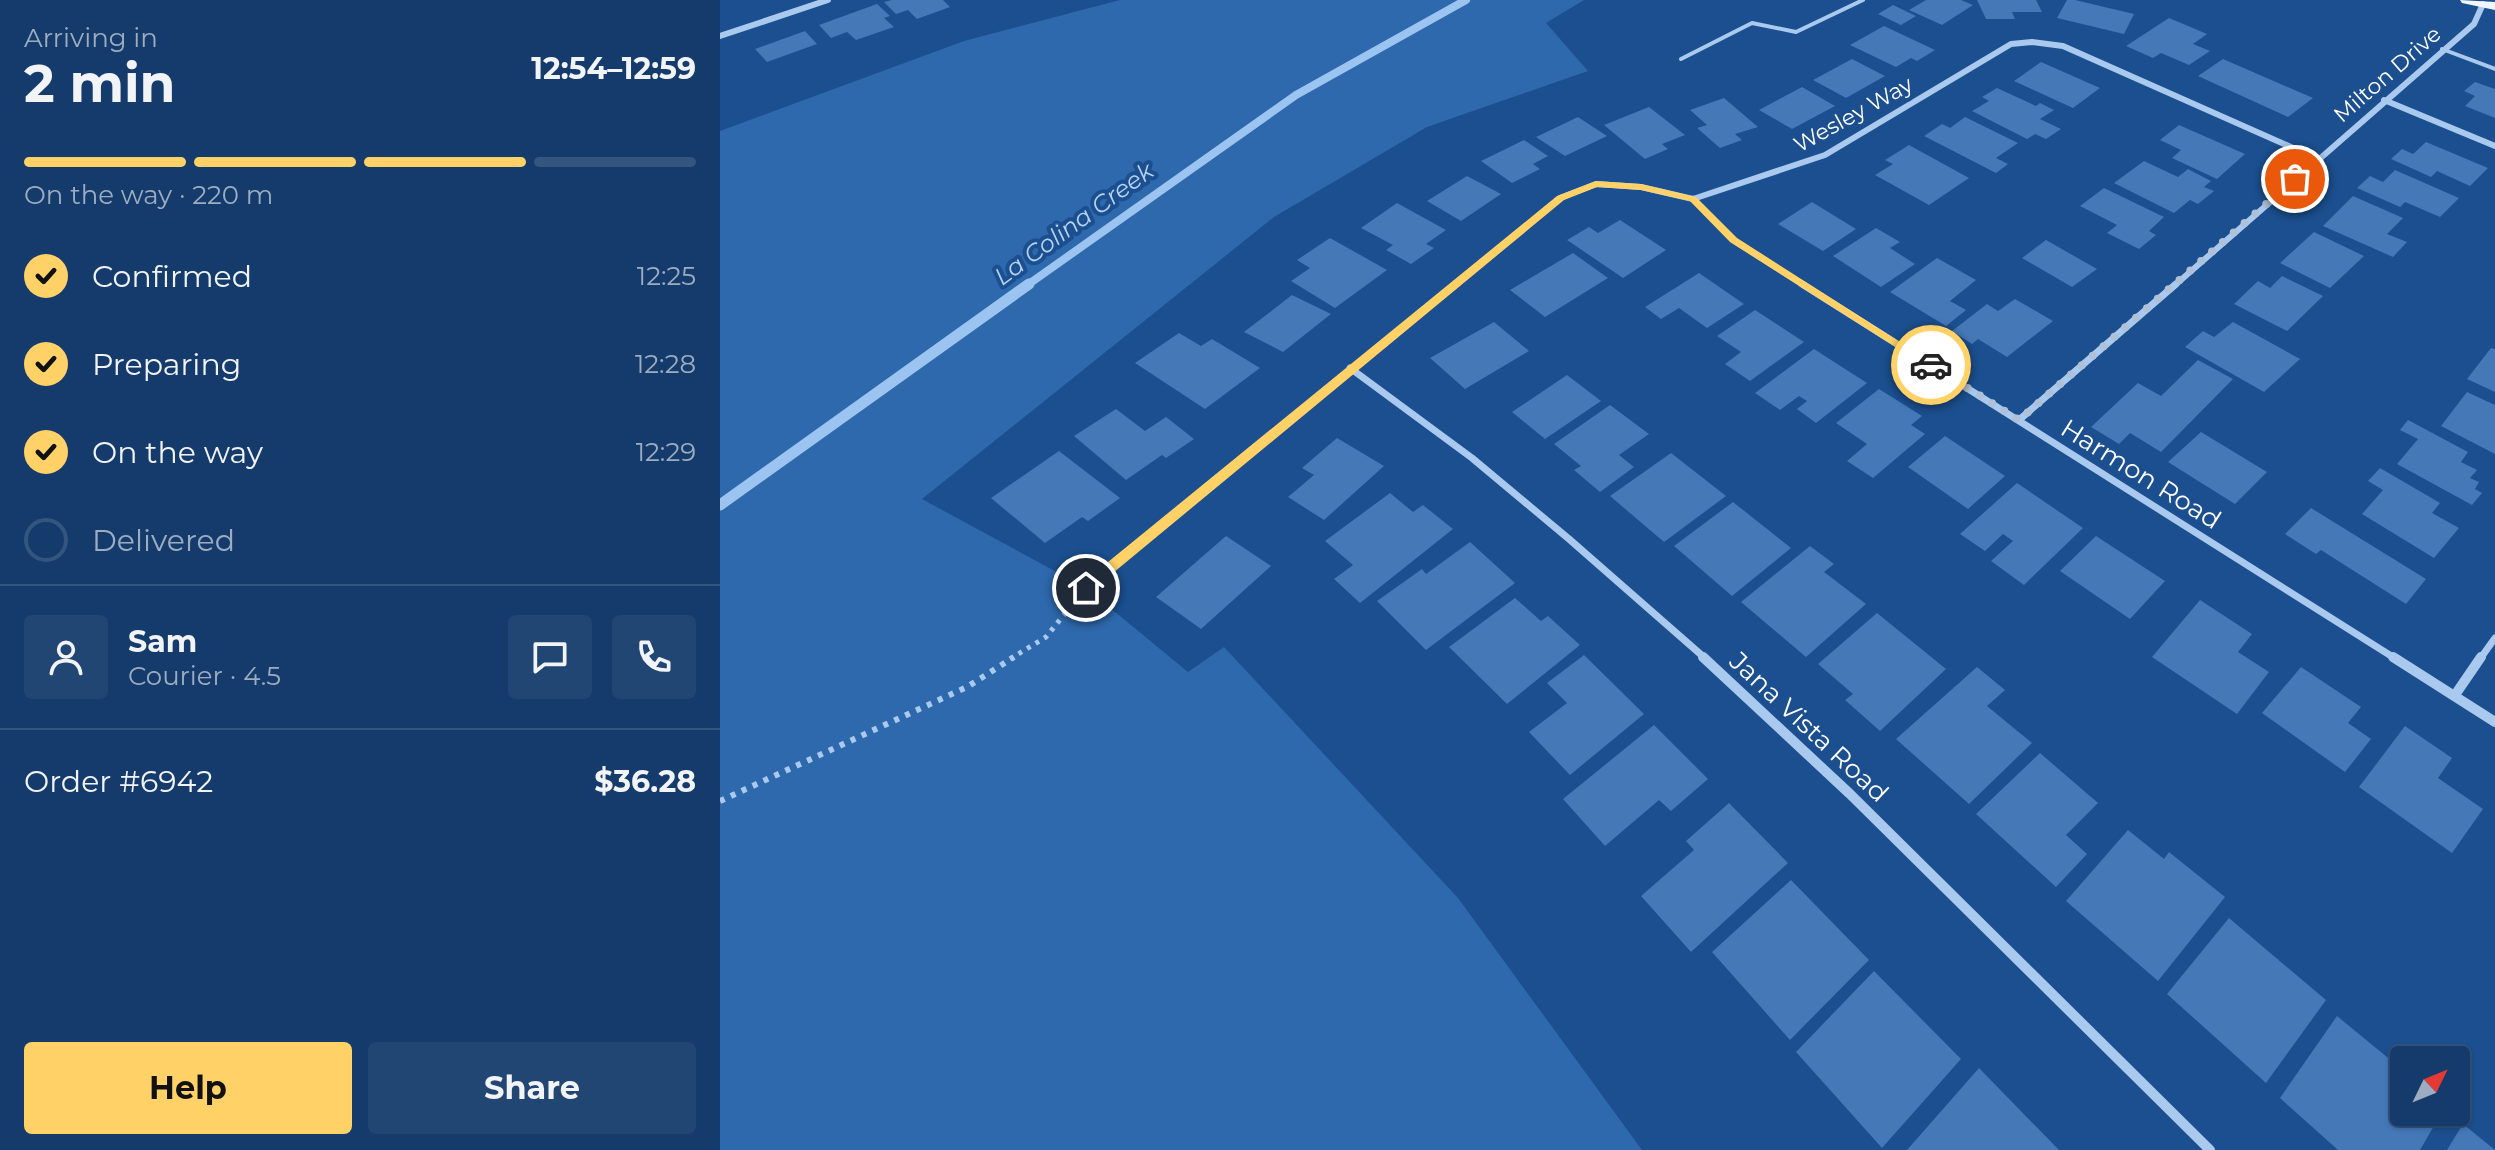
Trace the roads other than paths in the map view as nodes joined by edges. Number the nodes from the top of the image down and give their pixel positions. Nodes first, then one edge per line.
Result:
1 (828, 0) edge
2 (1863, 0) edge
3 (2466, 0) edge
4 (2489, 5) edge
5 (720, 36) edge
6 (2442, 49) junction
7 (1681, 59) dead end
8 (2495, 69) edge
9 (2384, 100) junction
10 (2495, 146) edge
11 (2318, 159) junction
12 (1693, 199) junction
13 (1350, 368) junction
14 (2019, 420) junction
15 (1086, 588) road end
16 (2495, 638) edge
17 (2455, 695) junction
18 (2495, 722) edge
19 (2210, 1150) edge

1 - 5 street
2 - 7 lane
3 - 4 main road
4 - 6 street, Milton Drive
6 - 8 lane
6 - 9 street, Milton Drive
9 - 10 street
9 - 11 street, Milton Drive
11 - 12 street, Wesley Way
11 - 14 street, Milton Drive
12 - 13 street
12 - 14 street, Harmon Road
13 - 15 street
13 - 19 street, Jana Vista Road
14 - 17 street, Harmon Road
16 - 17 street
17 - 18 street, Harmon Road

